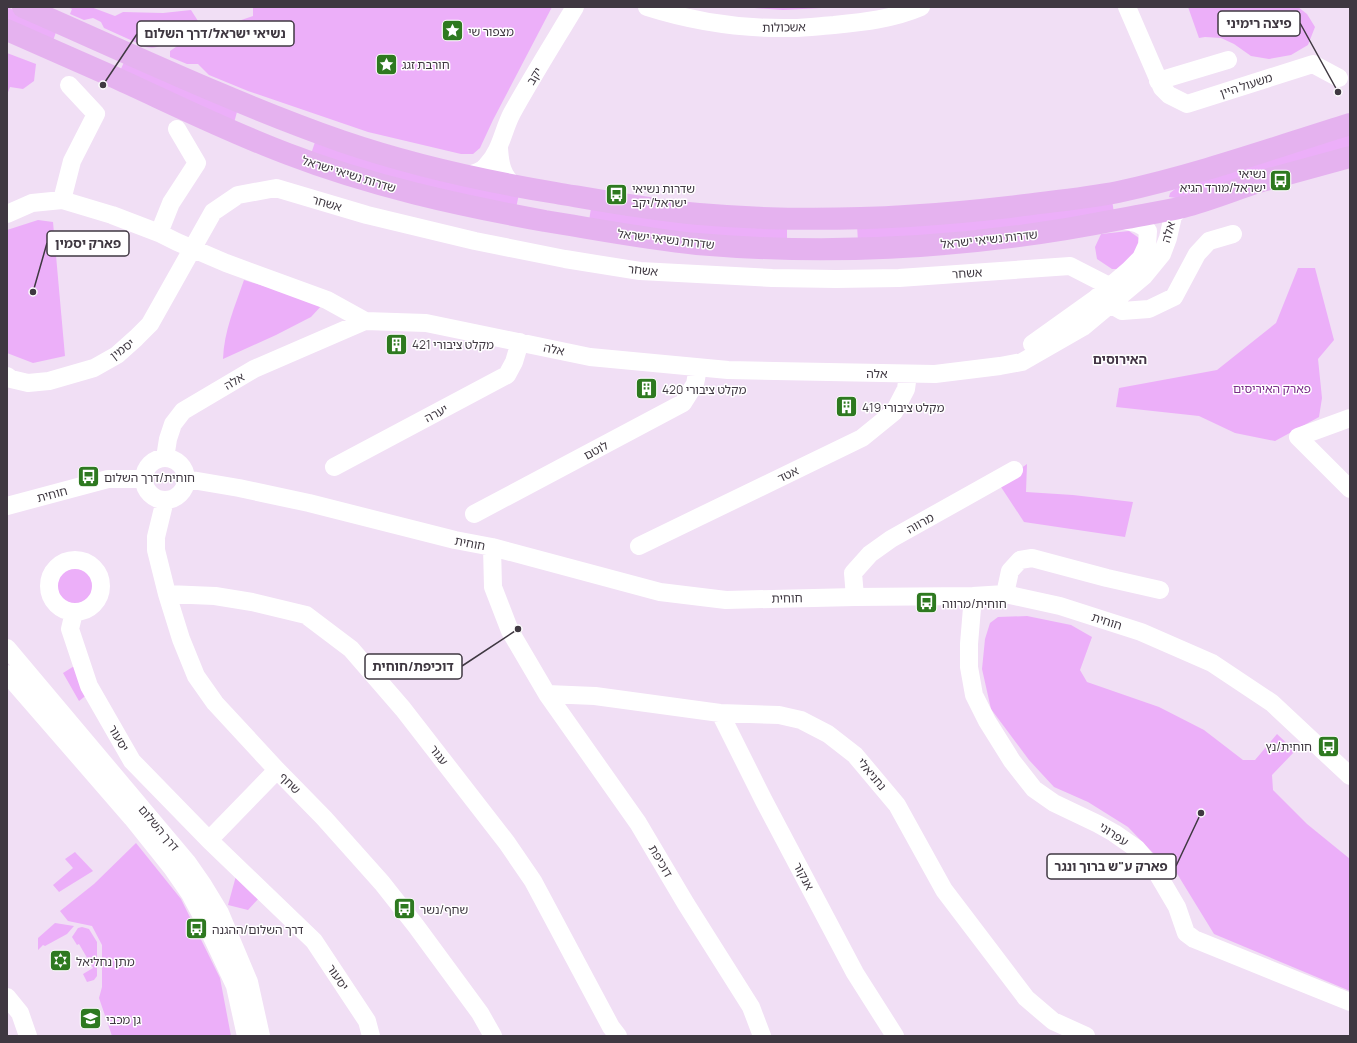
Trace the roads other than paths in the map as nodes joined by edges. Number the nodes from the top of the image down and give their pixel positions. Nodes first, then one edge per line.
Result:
1 (23, 7) edge
2 (575, 7) edge
3 (647, 7) edge
4 (921, 7) edge
5 (1127, 7) edge
6 (7, 30) edge
7 (1228, 60) dead end
8 (1339, 78) dead end
9 (1158, 81) junction
10 (69, 85) dead end
11 (1350, 124) edge
12 (177, 129) dead end
13 (499, 148) junction
14 (1350, 157) edge
15 (465, 175) junction
16 (516, 186) junction
17 (62, 200) junction
18 (1183, 206) junction
19 (7, 214) edge
20 (1118, 220) junction
21 (159, 233) junction
22 (1233, 234) dead end
23 (192, 248) junction
24 (1114, 296) junction
25 (365, 321) junction
26 (520, 342) junction
27 (698, 368) junction
28 (908, 374) junction
29 (7, 376) edge
30 (1350, 418) edge
31 (165, 458) junction
32 (334, 467) dead end
33 (1014, 470) dead end
34 (144, 479) junction
35 (186, 479) junction
36 (1350, 489) edge
37 (165, 500) junction
38 (7, 506) edge
39 (474, 514) dead end
40 (639, 546) dead end
41 (492, 547) junction
42 (1160, 590) dead end
43 (168, 594) junction
44 (1005, 594) junction
45 (973, 596) junction
46 (855, 597) junction
47 (74, 612) dead end
48 (7, 648) edge
49 (7, 674) edge
50 (548, 694) junction
51 (720, 713) junction
52 (277, 770) junction
53 (1350, 776) edge
54 (209, 840) junction
55 (7, 997) edge
56 (1350, 1002) edge
57 (28, 1036) edge
58 (246, 1036) edge
59 (261, 1036) edge
60 (371, 1036) edge
61 (493, 1036) edge
62 (618, 1036) edge
63 (762, 1036) edge
64 (895, 1036) edge
65 (1086, 1036) edge

1 - 15 main road
2 - 13 street, יקב
3 - 4 street, אשכולות
5 - 9 street, משעול היין
6 - 20 main road, שדרות נשיאי ישראל
7 - 9 street
8 - 9 street, משעול היין
10 - 17 street
11 - 16 main road
12 - 21 street
13 - 15 street, יקב
13 - 16 street, יקב
14 - 18 main road, שדרות נשיאי ישראל
15 - 16 main road
17 - 19 street
17 - 21 street
18 - 20 main road, שדרות נשיאי ישראל
18 - 24 street, אלה
20 - 24 street, אלה
21 - 23 street
22 - 24 street, אשחר
23 - 24 street, אשחר
23 - 25 street
23 - 29 street, יסמין
24 - 28 street, אלה
25 - 26 street, אלה
25 - 31 street, אלה
26 - 27 street, אלה
26 - 32 street, יערה
27 - 28 street, אלה
27 - 39 street, לוטם
28 - 40 street, אטד
30 - 36 street
31 - 34 street
31 - 35 street
33 - 46 street, מרווה
34 - 37 street
34 - 38 street, חוחית
35 - 37 street
35 - 41 street, חוחית
37 - 43 street, שחף
41 - 46 street, חוחית
41 - 50 street, דוכיפת
42 - 44 street
43 - 52 street, שחף
43 - 62 street, עגור
44 - 45 street, חוחית
44 - 53 street, חוחית
45 - 46 street, חוחית
45 - 56 street, עפרוני
47 - 54 street, יסעור
48 - 59 street, דרך השלום
49 - 58 street, דרך השלום
50 - 51 street, נחניאלי
50 - 63 street, דוכיפת
51 - 64 street, אנקור
51 - 65 street, נחניאלי
52 - 54 street
52 - 61 street, שחף
54 - 60 street, יסעור
55 - 57 street

